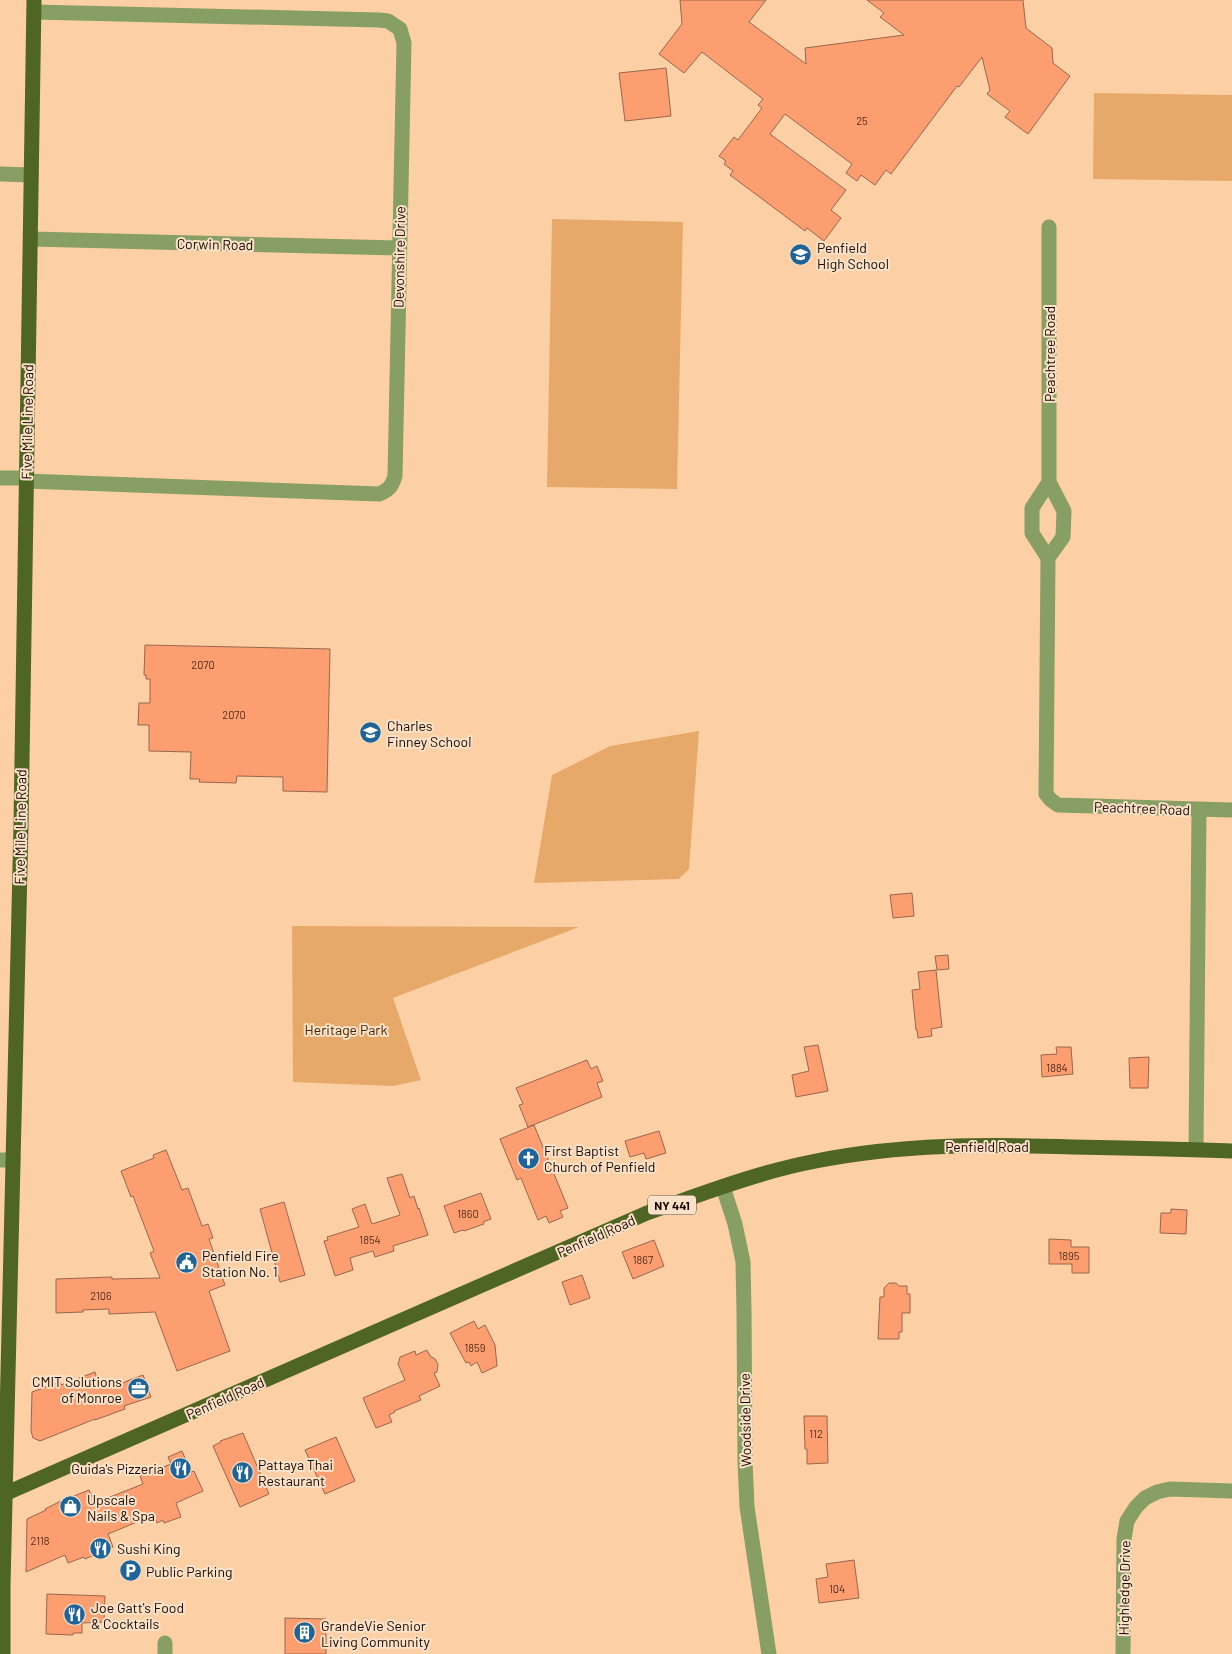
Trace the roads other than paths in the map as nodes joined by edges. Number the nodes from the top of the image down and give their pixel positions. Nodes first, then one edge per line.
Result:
1 (34, 6) edge
2 (0, 174) edge
3 (31, 174) junction
4 (1049, 227) dead end
5 (31, 239) junction
6 (398, 248) junction
7 (0, 478) edge
8 (26, 479) junction
9 (1049, 482) junction
10 (1048, 558) junction
11 (1199, 810) junction
12 (1232, 810) edge
13 (1196, 1150) junction
14 (1232, 1151) edge
15 (7, 1160) edge
16 (723, 1187) junction
17 (1232, 1492) edge
18 (3, 1495) edge
19 (2, 1650) edge
20 (769, 1654) edge
21 (1123, 1654) edge

1 - 3 main road, Five Mile Line Road
1 - 6 street, Devonshire Drive
2 - 3 street
3 - 5 main road, Five Mile Line Road
4 - 9 street, Peachtree Road
5 - 6 street, Corwin Road
5 - 8 main road, Five Mile Line Road
6 - 8 street, Devonshire Drive
7 - 8 street
8 - 15 main road, Five Mile Line Road
9 - 10 street, Peachtree Road
9 - 10 street
10 - 11 street, Peachtree Road
11 - 12 street
11 - 13 street, Peachtree Road
13 - 14 main road, Penfield Road / NY 441
13 - 16 main road, Penfield Road / NY 441
15 - 18 main road, Five Mile Line Road
16 - 18 main road, Penfield Road / NY 441
16 - 20 street, Woodside Drive
17 - 21 street, Highledge Drive
18 - 19 main road, Five Mile Line Road

